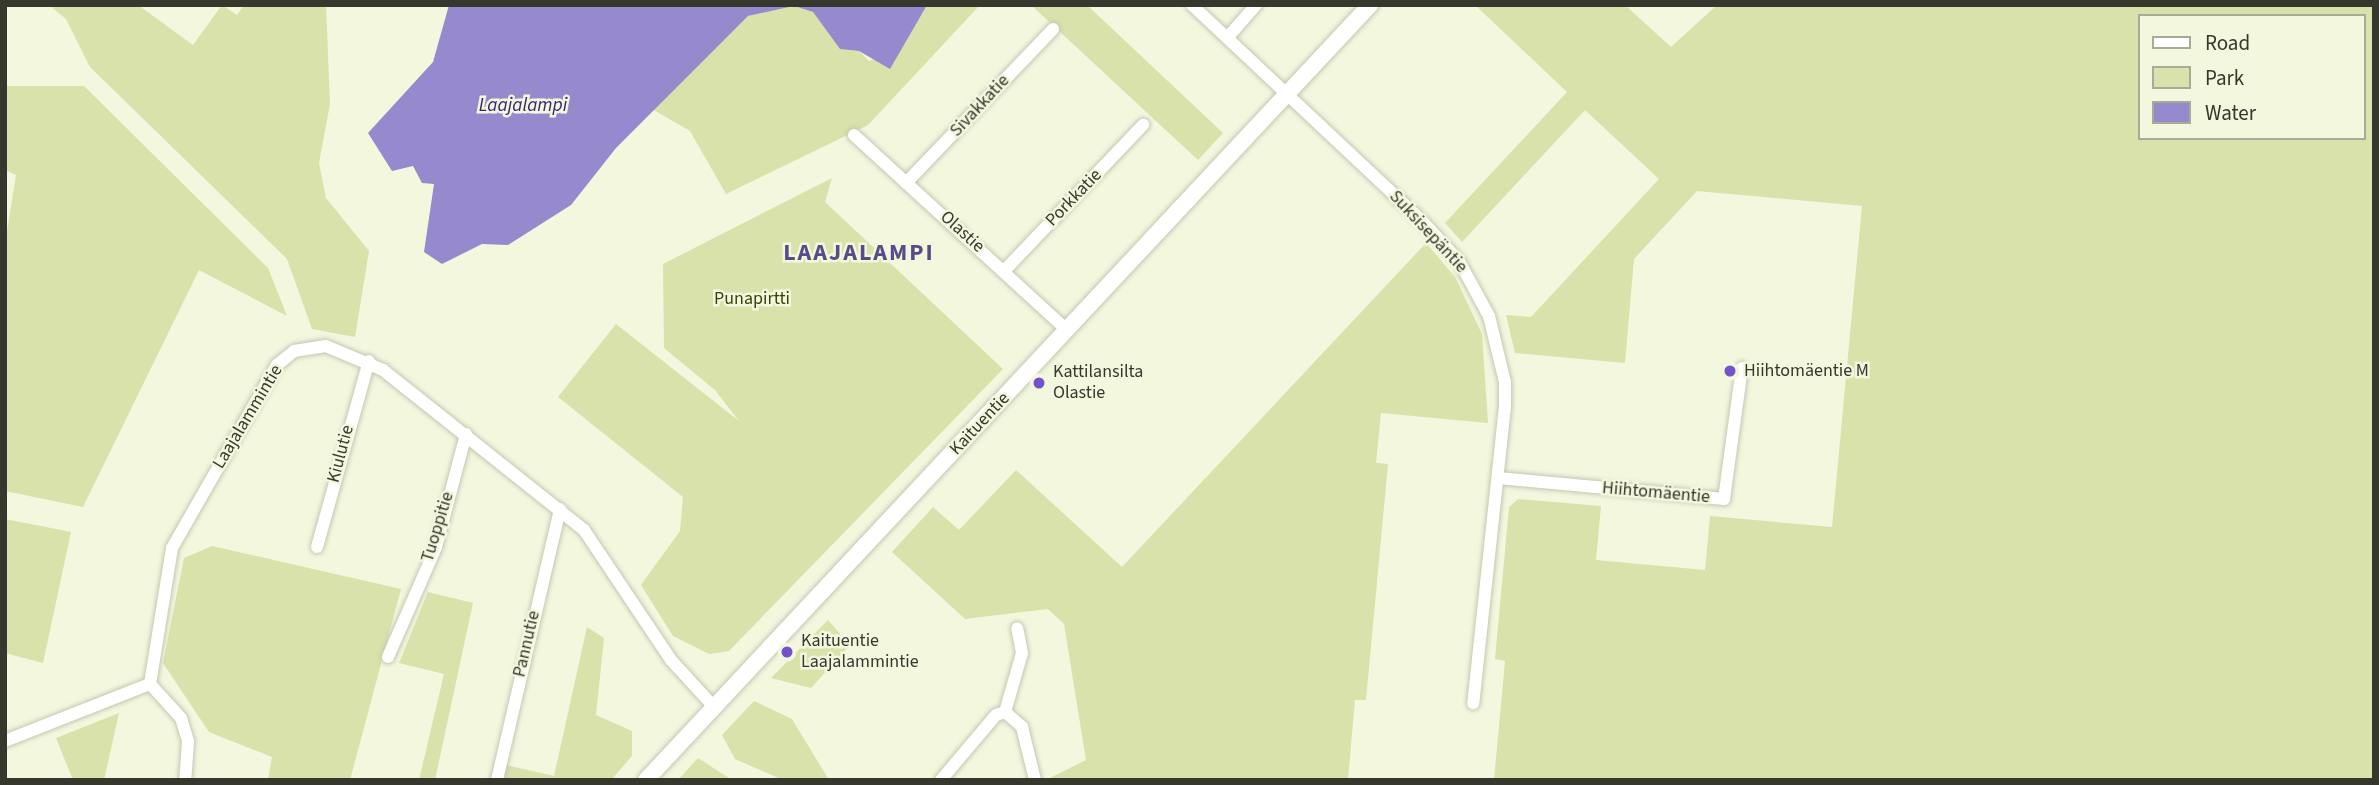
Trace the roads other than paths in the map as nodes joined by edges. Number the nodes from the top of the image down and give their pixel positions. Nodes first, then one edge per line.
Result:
1 (1192, 5) edge
2 (1255, 5) edge
3 (1370, 5) edge
4 (1053, 29) dead end
5 (1228, 37) junction
6 (1288, 97) junction
7 (1143, 125) dead end
8 (854, 135) dead end
9 (906, 183) junction
10 (1004, 271) junction
11 (1068, 331) junction
12 (369, 361) junction
13 (1742, 368) dead end
14 (466, 434) junction
15 (1499, 478) junction
16 (560, 509) junction
17 (317, 547) dead end
18 (1017, 628) dead end
19 (388, 657) dead end
20 (150, 684) junction
21 (1473, 703) dead end
22 (714, 707) junction
23 (1005, 712) junction
24 (5, 741) edge
25 (185, 780) edge
26 (497, 780) edge
27 (646, 780) edge
28 (942, 780) edge
29 (1035, 780) edge

1 - 5 street, Suksisepäntie
2 - 5 street
3 - 6 street, Kaituentie
4 - 9 street, Sivakkatie
5 - 6 street, Suksisepäntie
6 - 11 street, Kaituentie
6 - 15 street, Suksisepäntie
7 - 10 street, Porkkatie
8 - 9 street, Olastie
9 - 10 street, Olastie
10 - 11 street, Olastie
11 - 22 street, Kaituentie
12 - 14 street, Laajalammintie
12 - 17 street, Kiulutie
12 - 20 street, Laajalammintie
13 - 15 street, Hiihtomäentie
14 - 16 street, Laajalammintie
14 - 19 street, Tuoppitie
15 - 21 street, Suksisepäntie
16 - 22 street, Laajalammintie
16 - 26 street, Pannutie
18 - 23 street
20 - 24 street
20 - 25 street
22 - 27 street, Kaituentie
23 - 28 street
23 - 29 street

